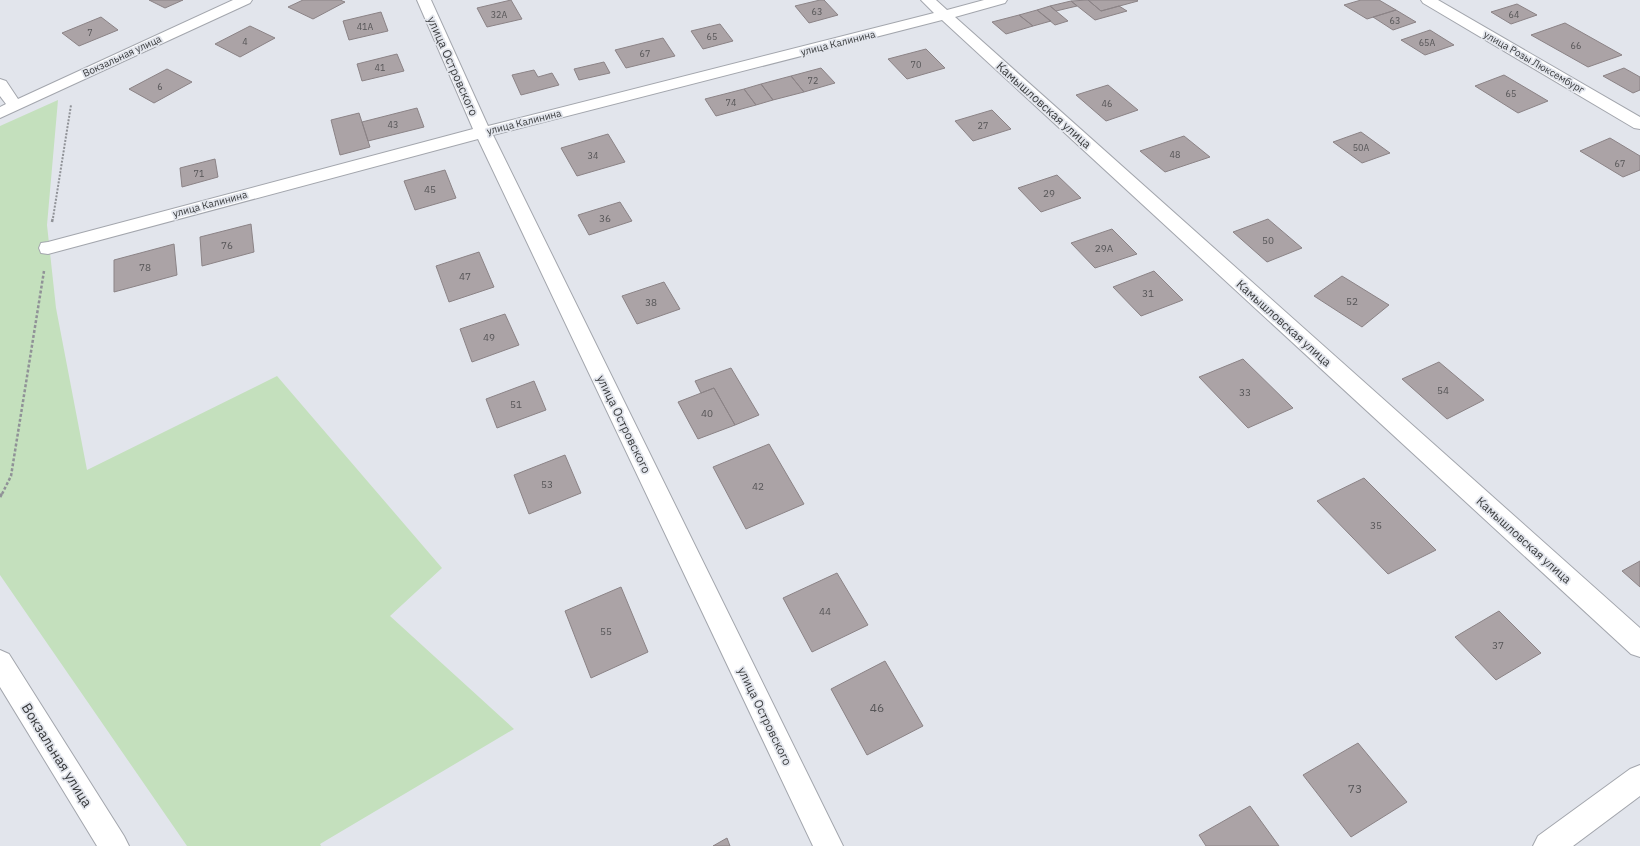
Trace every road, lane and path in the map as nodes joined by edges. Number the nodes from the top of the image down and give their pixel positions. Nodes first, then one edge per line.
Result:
1 (245, 0) edge
2 (424, 0) edge
3 (928, 0) edge
4 (1000, 0) edge
5 (1428, 0) edge
6 (945, 16) junction
7 (76, 78) junction
8 (0, 84) edge
9 (15, 106) junction
10 (0, 113) edge
11 (1640, 124) edge
12 (483, 132) junction
13 (48, 248) junction
14 (0, 497) edge
15 (1640, 645) edge
16 (0, 663) edge
17 (1640, 779) edge
18 (114, 846) edge
19 (828, 846) edge
20 (1548, 846) edge

1 - 7 street, Вокзальная улица
2 - 12 street, улица Островского
3 - 6 street, Камышловская улица
4 - 6 street, улица Калинина
5 - 11 street, улица Розы Люксембург
6 - 12 street, улица Калинина
6 - 15 street, Камышловская улица
7 - 9 street, Вокзальная улица
7 - 13 path
8 - 9 street
9 - 10 street, Вокзальная улица
12 - 13 street, улица Калинина
12 - 19 street, улица Островского
13 - 14 path
16 - 18 street, Вокзальная улица
17 - 20 street

